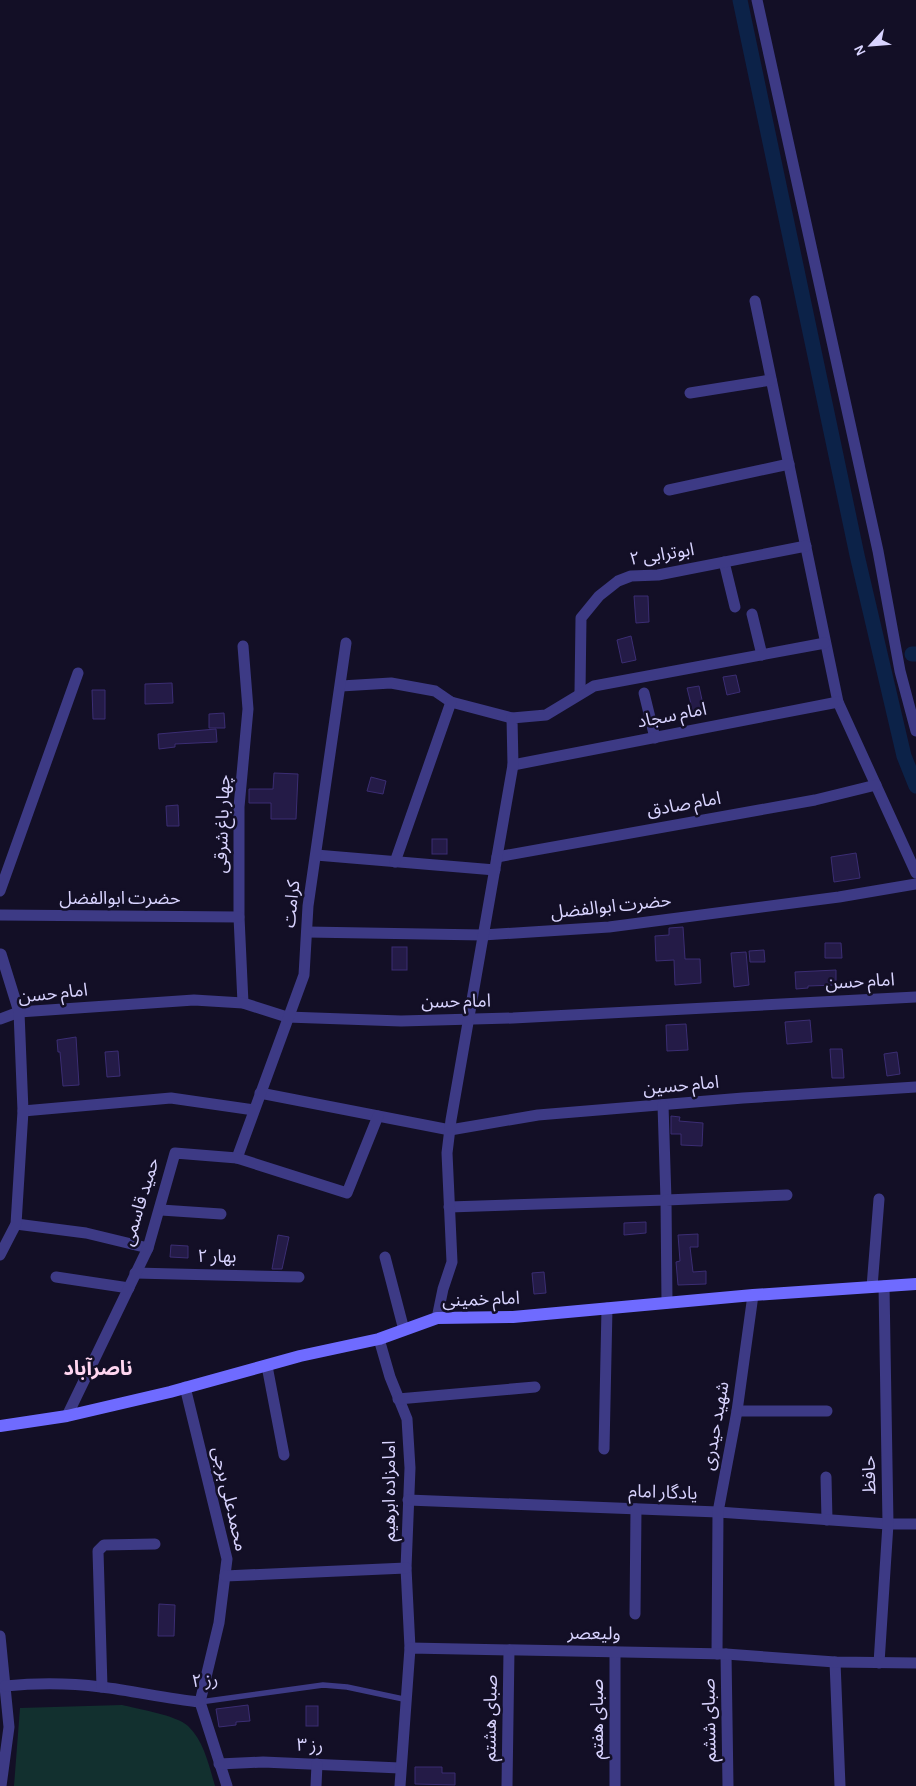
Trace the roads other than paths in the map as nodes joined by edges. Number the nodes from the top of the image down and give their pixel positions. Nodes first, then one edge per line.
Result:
1 (757, 0) edge
2 (755, 301) dead end
3 (772, 380) junction
4 (690, 393) dead end
5 (789, 464) junction
6 (669, 490) dead end
7 (806, 546) junction
8 (724, 562) junction
9 (735, 607) dead end
10 (752, 614) dead end
11 (346, 643) dead end
12 (825, 643) junction
13 (243, 646) dead end
14 (762, 654) junction
15 (78, 673) dead end
16 (341, 686) junction
17 (580, 692) junction
18 (644, 693) dead end
19 (451, 702) junction
20 (838, 702) junction
21 (512, 718) junction
22 (916, 731) edge
23 (655, 738) junction
24 (513, 765) junction
25 (876, 785) junction
26 (316, 856) junction
27 (497, 856) junction
28 (395, 862) junction
29 (495, 870) junction
30 (916, 873) edge
31 (916, 884) edge
32 (0, 891) edge
33 (0, 915) edge
34 (239, 917) junction
35 (307, 932) junction
36 (484, 935) junction
37 (1, 954) edge
38 (916, 997) edge
39 (244, 1003) junction
40 (19, 1012) junction
41 (287, 1017) junction
42 (0, 1019) edge
43 (469, 1019) junction
44 (916, 1087) edge
45 (260, 1093) junction
46 (663, 1105) junction
47 (254, 1110) junction
48 (23, 1111) junction
49 (378, 1116) junction
50 (450, 1130) junction
51 (237, 1158) junction
52 (787, 1195) dead end
53 (666, 1200) junction
54 (879, 1200) dead end
55 (449, 1207) junction
56 (161, 1210) junction
57 (222, 1214) dead end
58 (16, 1224) junction
59 (148, 1248) junction
60 (0, 1255) edge
61 (385, 1257) dead end
62 (135, 1273) junction
63 (299, 1276) dead end
64 (56, 1277) dead end
65 (916, 1284) edge
66 (878, 1287) junction
67 (129, 1288) junction
68 (753, 1295) junction
69 (667, 1303) junction
70 (607, 1308) junction
71 (437, 1318) junction
72 (404, 1330) junction
73 (379, 1338) junction
74 (267, 1366) junction
75 (185, 1387) junction
76 (535, 1387) dead end
77 (398, 1399) junction
78 (737, 1411) junction
79 (828, 1411) dead end
80 (67, 1416) junction
81 (0, 1426) edge
82 (604, 1449) dead end
83 (284, 1455) dead end
84 (826, 1477) dead end
85 (408, 1500) junction
86 (636, 1509) junction
87 (718, 1512) junction
88 (827, 1520) junction
89 (888, 1524) junction
90 (916, 1524) edge
91 (155, 1544) dead end
92 (406, 1568) junction
93 (225, 1576) junction
94 (635, 1614) dead end
95 (0, 1636) edge
96 (410, 1648) junction
97 (509, 1650) junction
98 (615, 1652) junction
99 (721, 1654) junction
100 (835, 1662) junction
101 (879, 1663) junction
102 (916, 1663) edge
103 (2, 1685) edge
104 (102, 1687) junction
105 (408, 1700) junction
106 (200, 1702) junction
107 (219, 1764) junction
108 (317, 1764) junction
109 (400, 1768) junction
110 (1, 1786) edge
111 (227, 1786) edge
112 (316, 1786) edge
113 (400, 1786) edge
114 (507, 1786) edge
115 (616, 1786) edge
116 (728, 1786) edge
117 (840, 1786) edge

1 - 22 street
2 - 3 street
3 - 4 street
3 - 5 street
5 - 6 street
5 - 7 street
7 - 8 street, ابوترابی ۲
7 - 12 street
8 - 9 street
8 - 17 street, ابوترابی ۲
10 - 14 street
11 - 16 street, کرامت
12 - 14 street
12 - 20 street
13 - 34 street, چهار باغ شرقی
14 - 17 street
15 - 32 street
16 - 19 street
16 - 26 street, کرامت
17 - 21 street
18 - 23 street
19 - 21 street
19 - 28 street
20 - 23 street, امام سجاد
20 - 25 street
21 - 24 street
23 - 24 street, امام سجاد
24 - 27 street
25 - 27 street, امام صادق
25 - 30 street
26 - 28 street
26 - 35 street, کرامت
27 - 29 street
28 - 29 street
29 - 36 street
31 - 36 street, حضرت ابوالفضل
33 - 34 street, حضرت ابوالفضل
34 - 39 street, چهار باغ شرقی
35 - 36 street, حضرت ابوالفضل
35 - 41 street, کرامت
36 - 43 street
37 - 40 street
38 - 43 street, امام حسن
39 - 40 street, امام حسن
39 - 41 street, امام حسن
40 - 42 street, امام حسن
40 - 48 street
41 - 43 street, امام حسن
41 - 45 street, کرامت
43 - 50 street
44 - 46 street, امام حسین
45 - 47 street, کرامت
45 - 49 street
46 - 50 street, امام حسین
46 - 53 street
47 - 48 street
47 - 51 street, کرامت
48 - 58 street
49 - 50 street
49 - 51 street, حمید قاسمی
50 - 55 street
51 - 56 street, حمید قاسمی
52 - 53 street
53 - 55 street
53 - 69 street
54 - 66 street, حافظ
55 - 71 street
56 - 57 street
56 - 59 street, حمید قاسمی
58 - 59 street
58 - 60 street
59 - 62 street, حمید قاسمی
61 - 72 street
62 - 63 street, بهار ۲
62 - 67 street, حمید قاسمی
64 - 67 street
65 - 66 street, امام خمینی
66 - 68 street, امام خمینی
66 - 89 street, حافظ
67 - 80 street, حمید قاسمی
68 - 69 street, امام خمینی
68 - 78 street, شهید حیدری
69 - 70 street, امام خمینی
70 - 71 street, امام خمینی
70 - 82 street
71 - 72 street, امام خمینی
72 - 73 street, امام خمینی
73 - 74 street, امام خمینی
73 - 77 street, امامزاده ابرهیم
74 - 75 street, امام خمینی
74 - 83 street
75 - 80 street, امام خمینی
75 - 93 street, محمدعلی برجی
76 - 77 street
77 - 85 street, امامزاده ابرهیم
78 - 79 street
78 - 87 street, شهید حیدری
80 - 81 street, امام خمینی
84 - 88 street
85 - 86 street, یادگار امام
85 - 92 street, امامزاده ابرهیم
86 - 87 street, یادگار امام
86 - 94 street
87 - 88 street, یادگار امام
87 - 99 street, شهید حیدری
88 - 89 street, یادگار امام
89 - 90 street, یادگار امام
89 - 101 street, حافظ
91 - 104 street
92 - 93 street
92 - 96 street, امامزاده ابرهیم
93 - 106 street, محمدعلی برجی
95 - 103 street
96 - 97 street, ولیعصر
96 - 105 street
97 - 98 street, ولیعصر
97 - 114 street, صبای هشتم
98 - 99 street, ولیعصر
98 - 115 street, صبای هفتم
99 - 100 street, ولیعصر
99 - 116 street, صبای ششم
100 - 101 street, ولیعصر
100 - 117 street
101 - 102 street, ولیعصر
103 - 104 street, رز ۲
103 - 110 street
104 - 106 street, رز ۲
105 - 106 lane, رز ۲
105 - 109 street
106 - 107 street
107 - 108 street, رز ۳
107 - 111 street
108 - 109 street, رز ۳
108 - 112 street
109 - 113 street

